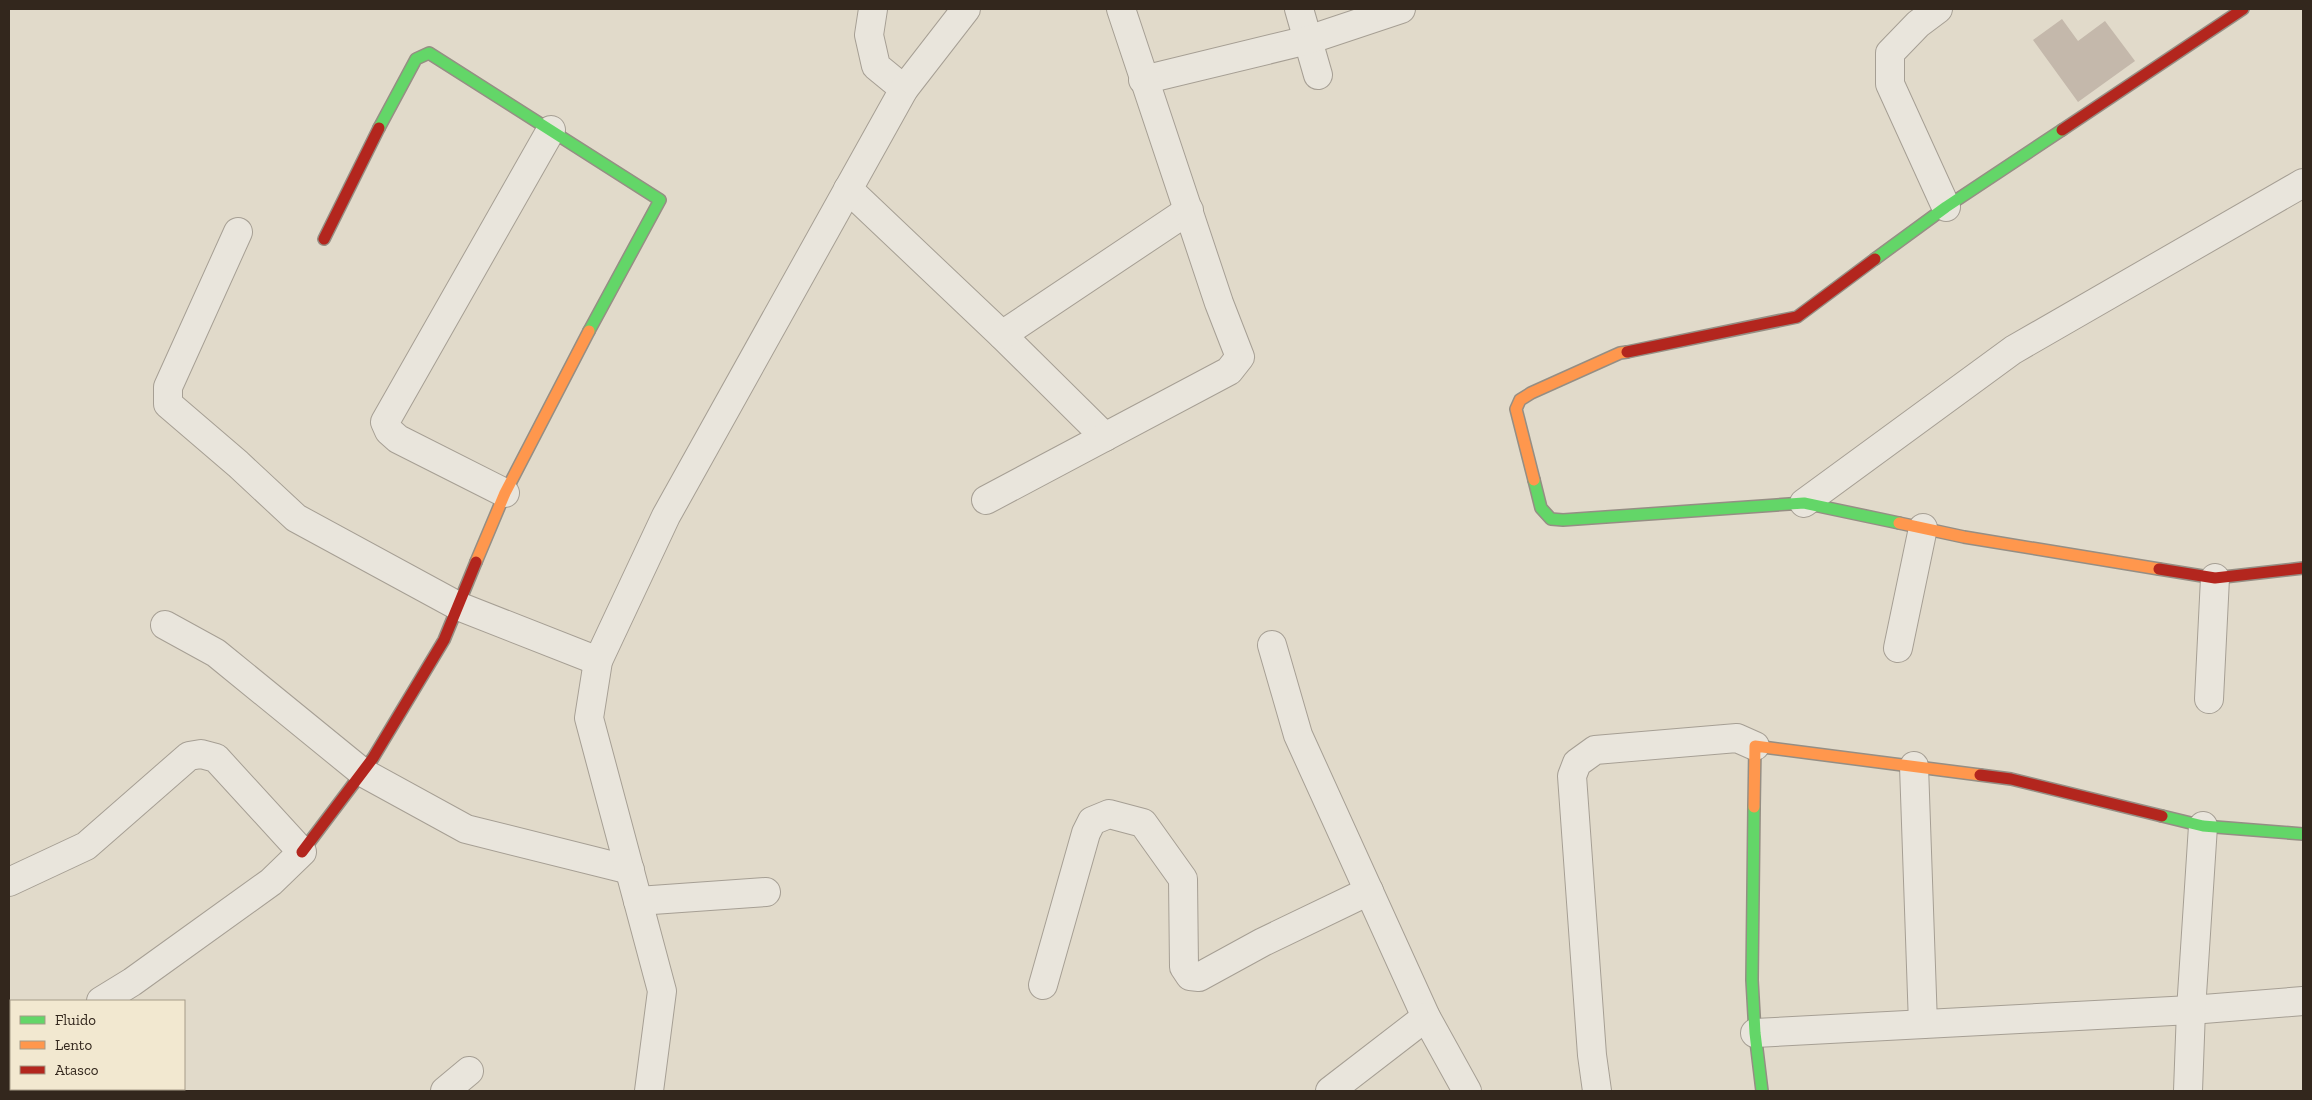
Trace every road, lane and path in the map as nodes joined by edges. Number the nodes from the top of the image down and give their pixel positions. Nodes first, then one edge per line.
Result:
1 (873, 9) edge
2 (966, 9) edge
3 (1121, 9) edge
4 (1299, 9) edge
5 (1401, 9) edge
6 (1938, 9) edge
7 (2243, 9) edge
8 (1308, 40) junction
9 (1318, 75) dead end
10 (1143, 80) junction
11 (904, 89) junction
12 (551, 130) junction
13 (2303, 184) edge
14 (848, 189) junction
15 (1946, 207) junction
16 (1189, 210) junction
17 (238, 232) dead end
18 (324, 239) dead end
19 (1002, 335) junction
20 (1105, 437) junction
21 (505, 493) junction
22 (986, 500) dead end
23 (1804, 503) junction
24 (1923, 528) junction
25 (2303, 568) edge
26 (2215, 578) junction
27 (458, 606) junction
28 (165, 625) dead end
29 (1272, 645) dead end
30 (1898, 648) dead end
31 (598, 661) junction
32 (2209, 699) dead end
33 (1755, 746) junction
34 (1914, 766) junction
35 (362, 772) junction
36 (2203, 826) junction
37 (2303, 834) edge
38 (302, 852) junction
39 (630, 870) junction
40 (9, 882) edge
41 (1369, 891) junction
42 (766, 892) dead end
43 (638, 901) junction
44 (1043, 985) dead end
45 (103, 1000) edge
46 (2303, 1000) edge
47 (2191, 1010) junction
48 (1426, 1017) junction
49 (1923, 1024) junction
50 (1755, 1033) junction
51 (469, 1071) dead end
52 (445, 1091) edge
53 (648, 1091) edge
54 (1330, 1091) edge
55 (1466, 1091) edge
56 (1597, 1091) edge
57 (1762, 1091) edge
58 (2188, 1091) edge

1 - 11 street
2 - 11 street
3 - 10 street
4 - 8 street
5 - 8 street
6 - 15 street
7 - 15 street
8 - 9 street
8 - 10 street
10 - 16 street
11 - 14 street
12 - 18 street
12 - 21 street
12 - 21 street
13 - 23 street
14 - 19 street
14 - 31 street
15 - 23 street
16 - 19 street
16 - 20 street
17 - 27 street
19 - 20 street
20 - 22 street
21 - 27 street
23 - 24 street
24 - 26 street
24 - 30 street
25 - 26 street
26 - 32 street
27 - 31 street
27 - 35 street
28 - 35 street
29 - 41 street
31 - 39 street
33 - 34 street
33 - 50 street
33 - 56 street
34 - 36 street
34 - 49 street
35 - 38 street
35 - 39 street
36 - 37 street
36 - 47 street
38 - 40 street
38 - 45 street
39 - 43 street
41 - 44 street
41 - 48 street
42 - 43 street
43 - 53 street
46 - 47 street
47 - 49 street
47 - 58 street
48 - 54 street
48 - 55 street
49 - 50 street
50 - 57 street
51 - 52 street

